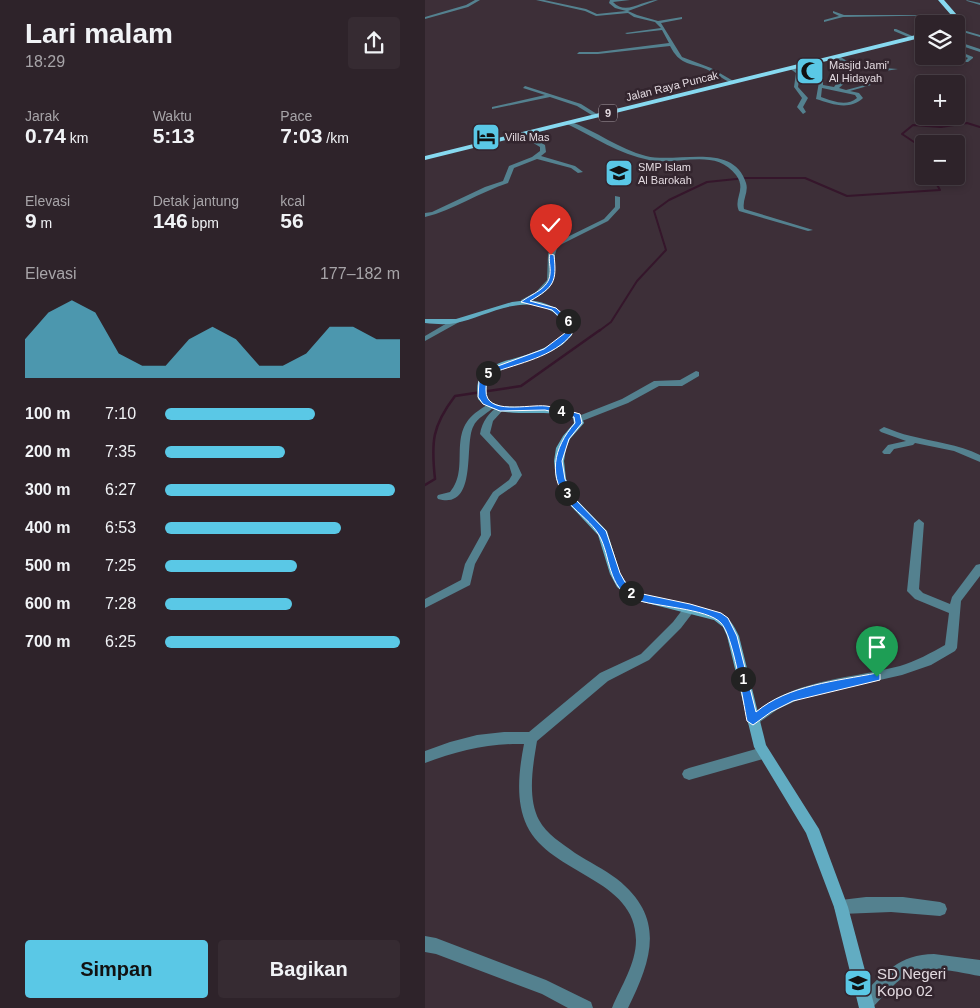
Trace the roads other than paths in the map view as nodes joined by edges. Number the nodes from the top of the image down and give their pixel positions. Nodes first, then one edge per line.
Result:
1 (478, 0) edge
2 (556, 0) edge
3 (628, 0) edge
4 (656, 0) edge
5 (941, 0) edge
6 (968, 0) edge
7 (540, 1) edge
8 (612, 1) edge
9 (460, 2) dead end
10 (980, 4) edge
11 (460, 8) junction
12 (628, 11) junction
13 (834, 12) dead end
14 (915, 15) edge
15 (954, 15) edge
16 (843, 16) junction
17 (425, 18) edge
18 (681, 18) dead end
19 (825, 21) dead end
20 (657, 22) junction
21 (663, 29) junction
22 (895, 30) dead end
23 (965, 32) edge
24 (627, 33) dead end
25 (915, 36) edge
26 (980, 36) edge
27 (915, 38) edge
28 (672, 44) junction
29 (965, 45) edge
30 (980, 50) edge
31 (579, 53) dead end
32 (965, 55) edge
33 (837, 57) junction
34 (966, 61) dead end
35 (794, 67) junction
36 (896, 69) dead end
37 (733, 82) junction
38 (821, 86) junction
39 (525, 87) dead end
40 (836, 89) junction
41 (845, 91) junction
42 (550, 96) junction
43 (494, 108) dead end
44 (803, 112) dead end
45 (597, 116) junction
46 (569, 123) junction
47 (522, 134) junction
48 (537, 157) junction
49 (425, 158) edge
50 (580, 172) dead end
51 (617, 198) dead end
52 (425, 215) edge
53 (810, 230) dead end
54 (524, 302) junction
55 (425, 321) edge
56 (457, 321) junction
57 (425, 339) edge
58 (695, 374) dead end
59 (496, 407) junction
60 (579, 419) junction
61 (884, 430) dead end
62 (919, 442) junction
63 (887, 452) dead end
64 (980, 460) edge
65 (442, 497) dead end
66 (919, 523) dead end
67 (980, 568) edge
68 (425, 604) edge
69 (690, 608) junction
70 (954, 610) junction
71 (753, 721) junction
72 (531, 738) junction
73 (763, 753) junction
74 (425, 757) edge
75 (689, 774) dead end
76 (841, 907) junction
77 (941, 909) dead end
78 (425, 944) edge
79 (980, 968) edge
80 (867, 1006) edge
81 (585, 1008) edge
82 (620, 1008) edge

1 - 11 street
2 - 7 street
3 - 8 street
4 - 12 street
5 - 15 highway
6 - 10 street
7 - 12 street
8 - 12 street
9 - 11 street
11 - 17 street
12 - 20 street
13 - 16 street
14 - 16 street
16 - 19 street
18 - 20 street
20 - 21 street
21 - 24 street
21 - 28 street
22 - 25 street
23 - 26 street
27 - 33 highway, Jalan Raya Puncak / 9
28 - 31 street
28 - 37 street
29 - 30 street
32 - 34 street
33 - 35 highway, Jalan Raya Puncak / 9
33 - 36 street
35 - 37 highway, Jalan Raya Puncak / 9
35 - 38 street
35 - 44 street
37 - 45 highway, Jalan Raya Puncak / 9
38 - 40 street
38 - 41 street
39 - 42 street
40 - 41 street
40 - 41 street
42 - 43 street
42 - 45 street
45 - 46 highway, Jalan Raya Puncak / 9
46 - 47 highway, Jalan Raya Puncak / 9
46 - 53 street
47 - 48 street
47 - 49 highway, Jalan Raya Puncak / 9
48 - 50 street
48 - 52 street
51 - 54 street
54 - 56 main road
54 - 59 main road
55 - 56 main road
56 - 57 street
58 - 60 street
59 - 60 main road
59 - 65 street
59 - 68 street
60 - 69 main road
61 - 62 street
62 - 63 street
62 - 64 street
66 - 70 street
67 - 70 street
69 - 71 main road
69 - 72 street
70 - 71 street
71 - 73 main road
72 - 74 street
72 - 82 street
73 - 75 street
73 - 76 main road
76 - 77 street
76 - 80 main road
78 - 81 street
79 - 80 street

